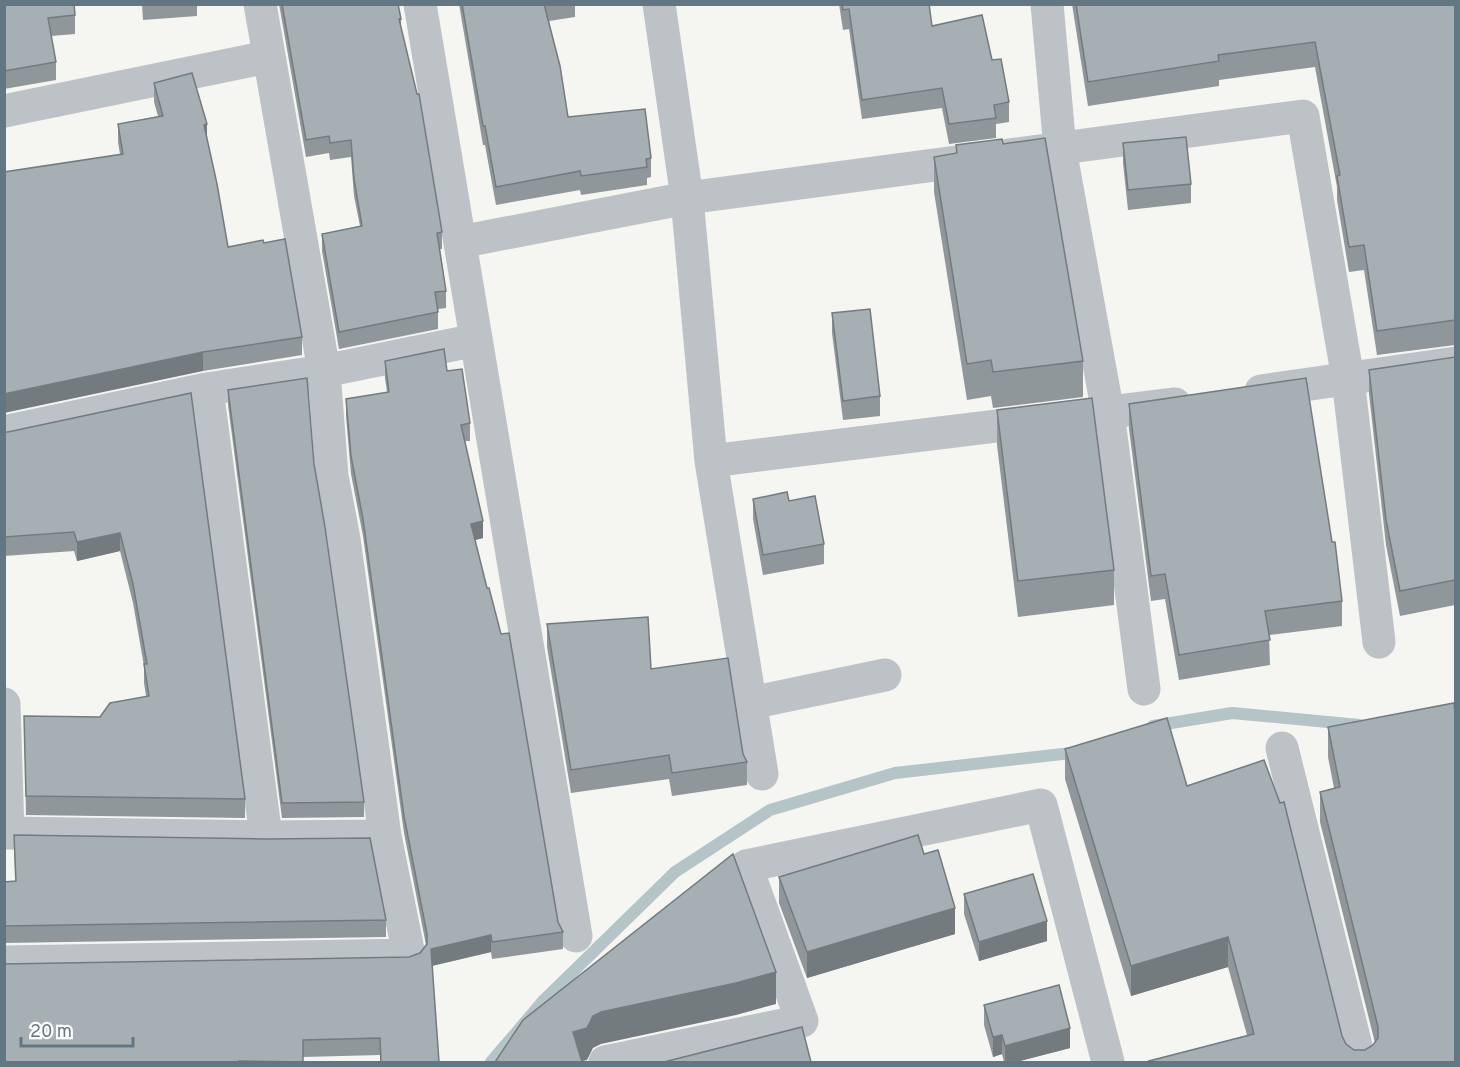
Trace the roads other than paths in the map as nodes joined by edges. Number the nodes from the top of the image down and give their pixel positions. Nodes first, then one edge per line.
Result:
1 (260, 4) edge
2 (420, 4) edge
3 (659, 4) edge
4 (1047, 4) edge
5 (268, 57) junction
6 (4, 111) edge
7 (1060, 149) junction
8 (687, 198) junction
9 (460, 242) junction
10 (476, 340) junction
11 (1455, 363) edge
12 (324, 371) junction
13 (1348, 379) junction
14 (207, 389) junction
15 (1233, 395) edge
16 (1199, 400) edge
17 (1108, 413) junction
18 (4, 432) edge
19 (711, 461) junction
20 (1378, 642) dead end
21 (885, 675) dead end
22 (1144, 689) dead end
23 (751, 703) junction
24 (4, 704) edge
25 (1282, 748) dead end
26 (762, 774) dead end
27 (385, 836) junction
28 (266, 837) junction
29 (576, 936) dead end
30 (4, 962) edge
31 (604, 1062) edge
32 (1108, 1062) edge
33 (1360, 1062) edge

1 - 5 street
2 - 9 street
3 - 8 street
4 - 7 street
5 - 6 street
5 - 12 street
7 - 8 street
7 - 13 street
7 - 17 street
8 - 9 street
8 - 19 street
9 - 10 street
10 - 12 street
10 - 29 street
11 - 13 street
12 - 14 street
12 - 27 street
13 - 15 street
13 - 20 street
14 - 18 street
14 - 28 street
16 - 17 street
17 - 19 street
17 - 22 street
19 - 23 street
21 - 23 street
23 - 26 street
24 - 28 street
25 - 33 street
27 - 28 street
27 - 30 street
31 - 32 street

